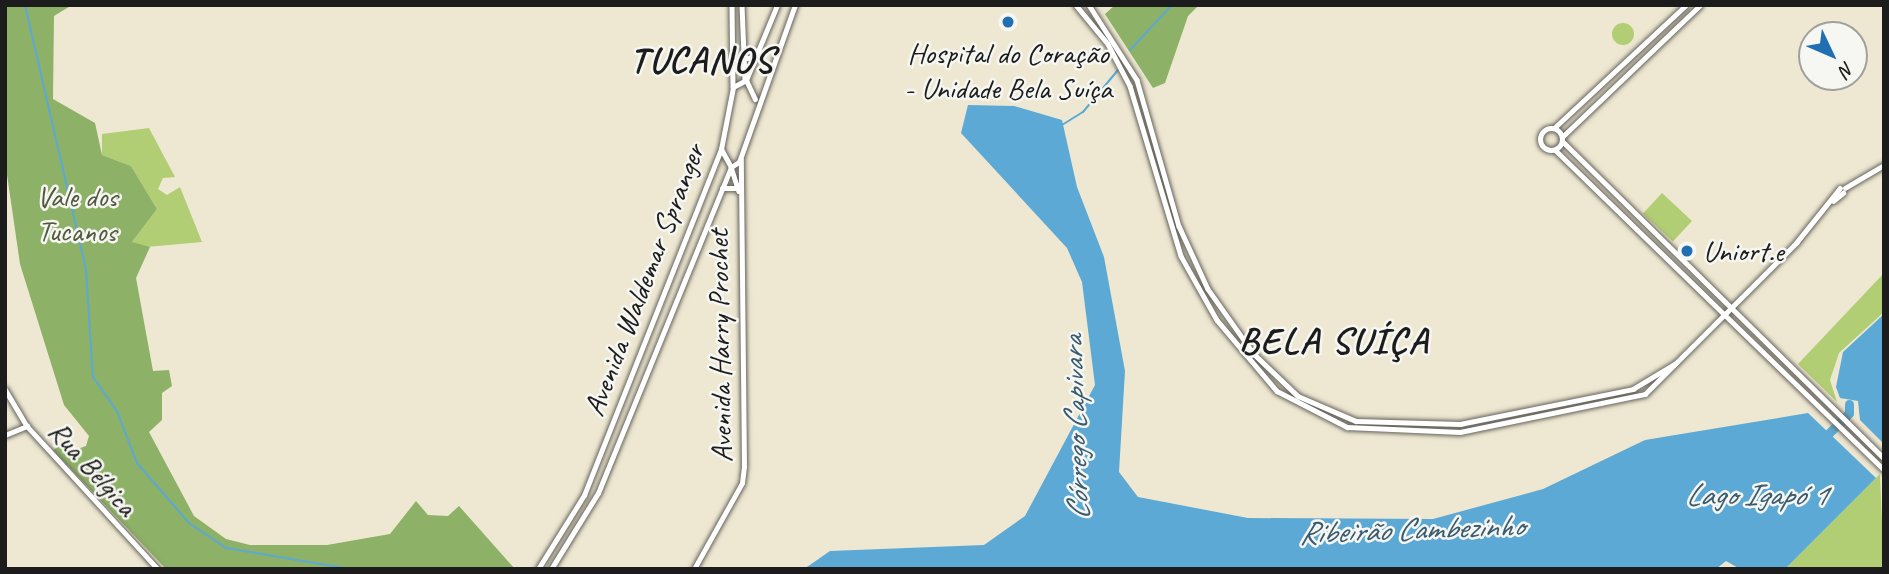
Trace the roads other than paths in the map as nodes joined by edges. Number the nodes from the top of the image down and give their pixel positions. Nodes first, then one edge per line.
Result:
1 (732, 5) edge
2 (742, 5) edge
3 (777, 5) edge
4 (795, 5) edge
5 (1076, 5) edge
6 (1088, 5) edge
7 (1686, 5) edge
8 (1700, 5) edge
9 (757, 56) junction
10 (743, 59) junction
11 (746, 80) junction
12 (733, 86) junction
13 (756, 101) junction
14 (1554, 128) junction
15 (1562, 139) junction
16 (721, 149) junction
17 (1555, 150) junction
18 (741, 155) junction
19 (1884, 165) edge
20 (731, 167) junction
21 (723, 187) junction
22 (739, 192) junction
23 (1189, 253) junction
24 (1181, 256) junction
25 (1217, 305) junction
26 (1732, 308) junction
27 (1210, 309) junction
28 (1725, 313) junction
29 (1224, 316) junction
30 (1217, 320) junction
31 (648, 334) junction
32 (661, 337) junction
33 (1668, 371) junction
34 (1649, 382) junction
35 (1654, 388) junction
36 (5, 389) edge
37 (1314, 405) junction
38 (1543, 408) junction
39 (1309, 413) junction
40 (1545, 416) junction
41 (1426, 425) junction
42 (27, 426) junction
43 (1425, 434) junction
44 (5, 435) edge
45 (1884, 458) edge
46 (1884, 470) edge
47 (158, 569) edge
48 (538, 569) edge
49 (551, 569) edge
50 (694, 569) edge

1 - 12 street
2 - 10 street
3 - 9 main road
4 - 13 main road, Avenida Waldemar Spranger
5 - 24 street
6 - 23 street
7 - 14 main road
8 - 15 main road
9 - 10 main road
9 - 11 main road
10 - 11 street
11 - 12 main road
11 - 13 main road
12 - 16 main road, Avenida Waldemar Spranger
13 - 18 main road, Avenida Waldemar Spranger
14 - 15 main road
14 - 17 main road
15 - 17 main road
15 - 26 main road
16 - 20 main road
16 - 31 main road, Avenida Waldemar Spranger
17 - 28 main road
18 - 20 main road, Avenida Waldemar Spranger
18 - 22 street, Avenida Harry Prochet
19 - 26 street
20 - 21 main road, Avenida Waldemar Spranger
20 - 22 street, Avenida Harry Prochet
21 - 22 main road
21 - 32 main road, Avenida Waldemar Spranger
22 - 50 street, Avenida Harry Prochet
23 - 24 street
23 - 25 street
24 - 27 street
25 - 27 street
25 - 29 street
26 - 28 street
26 - 45 main road
27 - 30 street
28 - 33 street
28 - 46 main road
29 - 30 street
29 - 37 street
30 - 39 street
31 - 32 main road
31 - 48 main road, Avenida Waldemar Spranger
32 - 49 main road, Avenida Waldemar Spranger
33 - 34 street
33 - 35 street
34 - 35 street
34 - 38 street
35 - 40 street
36 - 42 street, Rua Bélgica
37 - 39 street
37 - 41 street
38 - 40 street
38 - 41 street
39 - 43 street
40 - 43 street
41 - 43 street
42 - 44 street
42 - 47 street, Rua Bélgica

